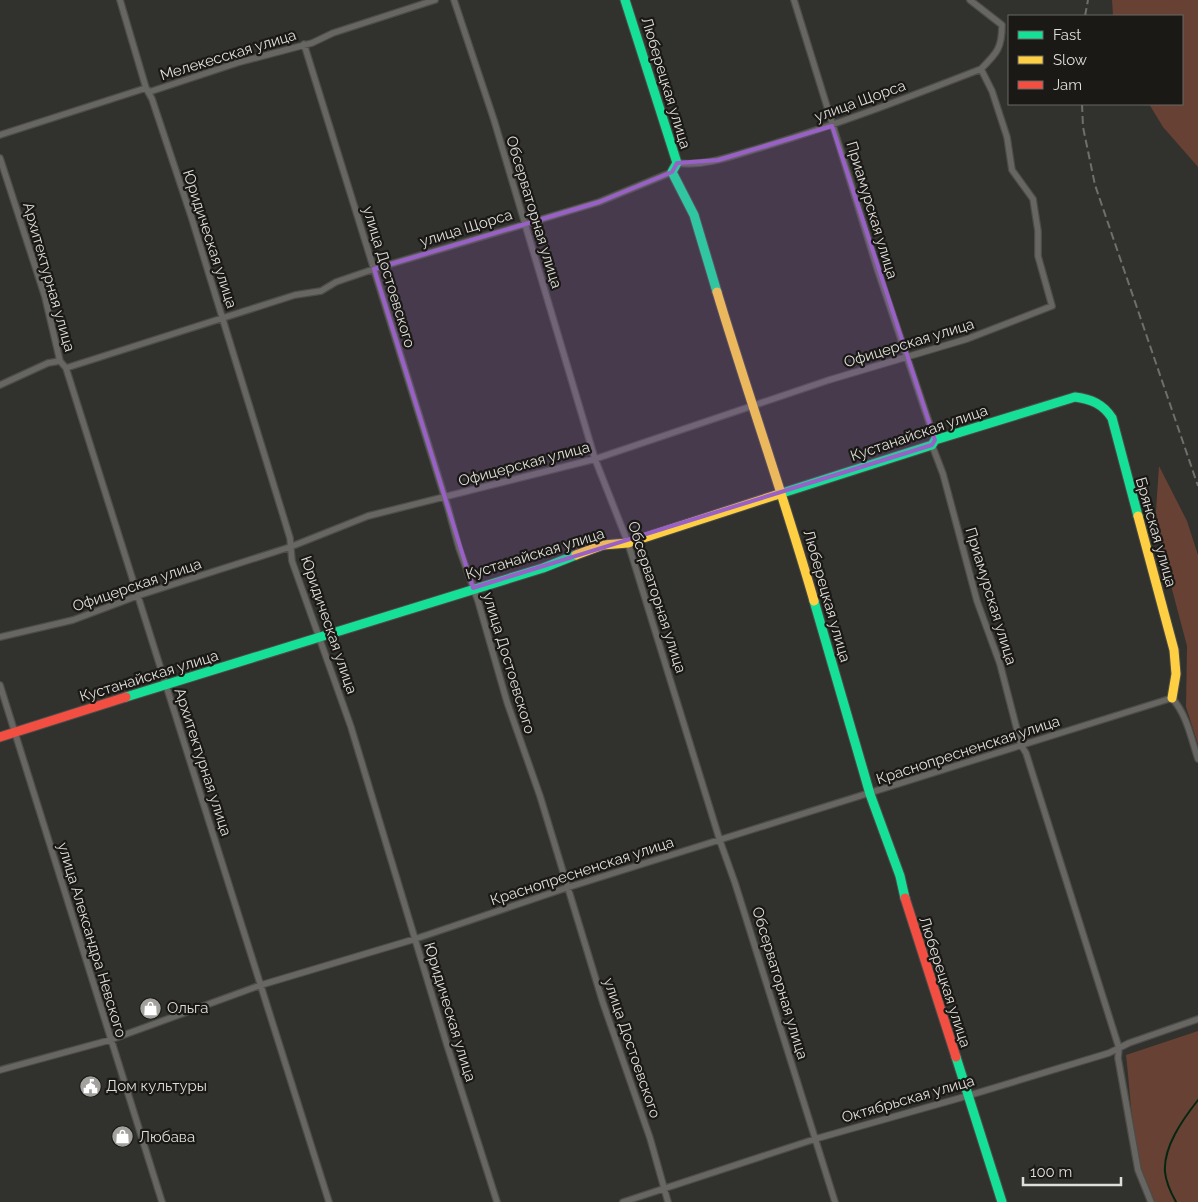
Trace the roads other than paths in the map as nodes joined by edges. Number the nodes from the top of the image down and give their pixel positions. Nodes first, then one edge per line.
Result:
1 (120, 0) edge
2 (435, 0) edge
3 (454, 0) edge
4 (625, 0) edge
5 (794, 0) edge
6 (970, 0) edge
7 (304, 44) junction
8 (981, 70) junction
9 (147, 90) junction
10 (832, 126) junction
11 (0, 135) edge
12 (0, 158) edge
13 (677, 163) junction
14 (672, 172) junction
15 (524, 224) junction
16 (374, 269) junction
17 (222, 317) junction
18 (906, 356) junction
19 (60, 361) junction
20 (66, 368) junction
21 (0, 385) edge
22 (1075, 397) joint
23 (752, 407) junction
24 (933, 442) junction
25 (596, 459) junction
26 (783, 494) junction
27 (445, 498) junction
28 (628, 542) junction
29 (290, 548) junction
30 (473, 588) junction
31 (136, 596) junction
32 (319, 636) junction
33 (0, 637) edge
34 (0, 685) edge
35 (166, 685) junction
36 (1172, 698) junction
37 (15, 733) junction
38 (0, 738) edge
39 (1020, 745) junction
40 (1198, 760) edge
41 (870, 794) junction
42 (720, 841) junction
43 (566, 888) junction
44 (414, 939) junction
45 (261, 985) junction
46 (1198, 1019) edge
47 (110, 1040) junction
48 (1119, 1048) junction
49 (0, 1070) edge
50 (967, 1096) junction
51 (815, 1139) junction
52 (663, 1190) junction
53 (162, 1202) edge
54 (329, 1202) edge
55 (497, 1202) edge
56 (624, 1202) edge
57 (668, 1202) edge
58 (835, 1202) edge
59 (1002, 1202) edge
60 (1151, 1202) edge

1 - 9 street, Юридическая улица
2 - 7 street, Мелекесская улица
3 - 15 street, Обсерваторная улица
4 - 13 street, Люберецкая улица
5 - 10 street, Приамурская улица
6 - 8 street
7 - 9 street, Мелекесская улица
7 - 16 street, улица Достоевского
8 - 10 street, улица Щорса
8 - 18 street, Офицерская улица
9 - 11 street, Мелекесская улица
9 - 17 street, Юридическая улица
10 - 13 street, улица Щорса
10 - 18 street, Приамурская улица
12 - 19 street, Архитектурная улица
13 - 14 street
14 - 15 street, улица Щорса
14 - 23 street, Люберецкая улица
15 - 16 street, улица Щорса
15 - 25 street, Обсерваторная улица
16 - 17 street, улица Щорса
16 - 27 street, улица Достоевского
17 - 20 street, улица Щорса
17 - 29 street, Юридическая улица
18 - 23 street, Офицерская улица
18 - 24 street, Приамурская улица
19 - 20 street, Архитектурная улица
19 - 21 street
20 - 31 street, Архитектурная улица
22 - 24 street, Кустанайская улица
22 - 36 street, Брянская улица
23 - 25 street, Офицерская улица
23 - 26 street, Люберецкая улица
24 - 26 street, Кустанайская улица
24 - 39 street, Приамурская улица
25 - 27 street, Офицерская улица
25 - 28 street, Обсерваторная улица
26 - 28 street, Кустанайская улица
26 - 41 street, Люберецкая улица
27 - 29 street, Офицерская улица
27 - 30 street, улица Достоевского
28 - 30 street, Кустанайская улица
28 - 42 street, Обсерваторная улица
29 - 31 street, Офицерская улица
29 - 32 street, Юридическая улица
30 - 32 street, Кустанайская улица
30 - 43 street, улица Достоевского
31 - 33 street, Офицерская улица
31 - 35 street, Архитектурная улица
32 - 35 street, Кустанайская улица
32 - 44 street, Юридическая улица
34 - 37 street, улица Александра Невского
35 - 37 street, Кустанайская улица
35 - 45 street, Архитектурная улица
36 - 39 street, Краснопресненская улица
36 - 40 street
37 - 38 street, Кустанайская улица
37 - 47 street, улица Александра Невского
39 - 41 street, Краснопресненская улица
39 - 48 street, Приамурская улица
41 - 42 street, Краснопресненская улица
41 - 50 street, Люберецкая улица
42 - 43 street, Краснопресненская улица
42 - 51 street, Обсерваторная улица
43 - 44 street, Краснопресненская улица
43 - 52 street, улица Достоевского
44 - 45 street, Краснопресненская улица
44 - 55 street, Юридическая улица
45 - 47 street, Краснопресненская улица
45 - 54 street, Архитектурная улица
46 - 48 street, Октябрьская улица
47 - 49 street, Краснопресненская улица
47 - 53 street, улица Александра Невского
48 - 50 street, Октябрьская улица
48 - 60 street, Приамурская улица
50 - 51 street, Октябрьская улица
50 - 59 street, Люберецкая улица
51 - 52 street, Октябрьская улица
51 - 58 street, Обсерваторная улица
52 - 56 street, Октябрьская улица
52 - 57 street, улица Достоевского

